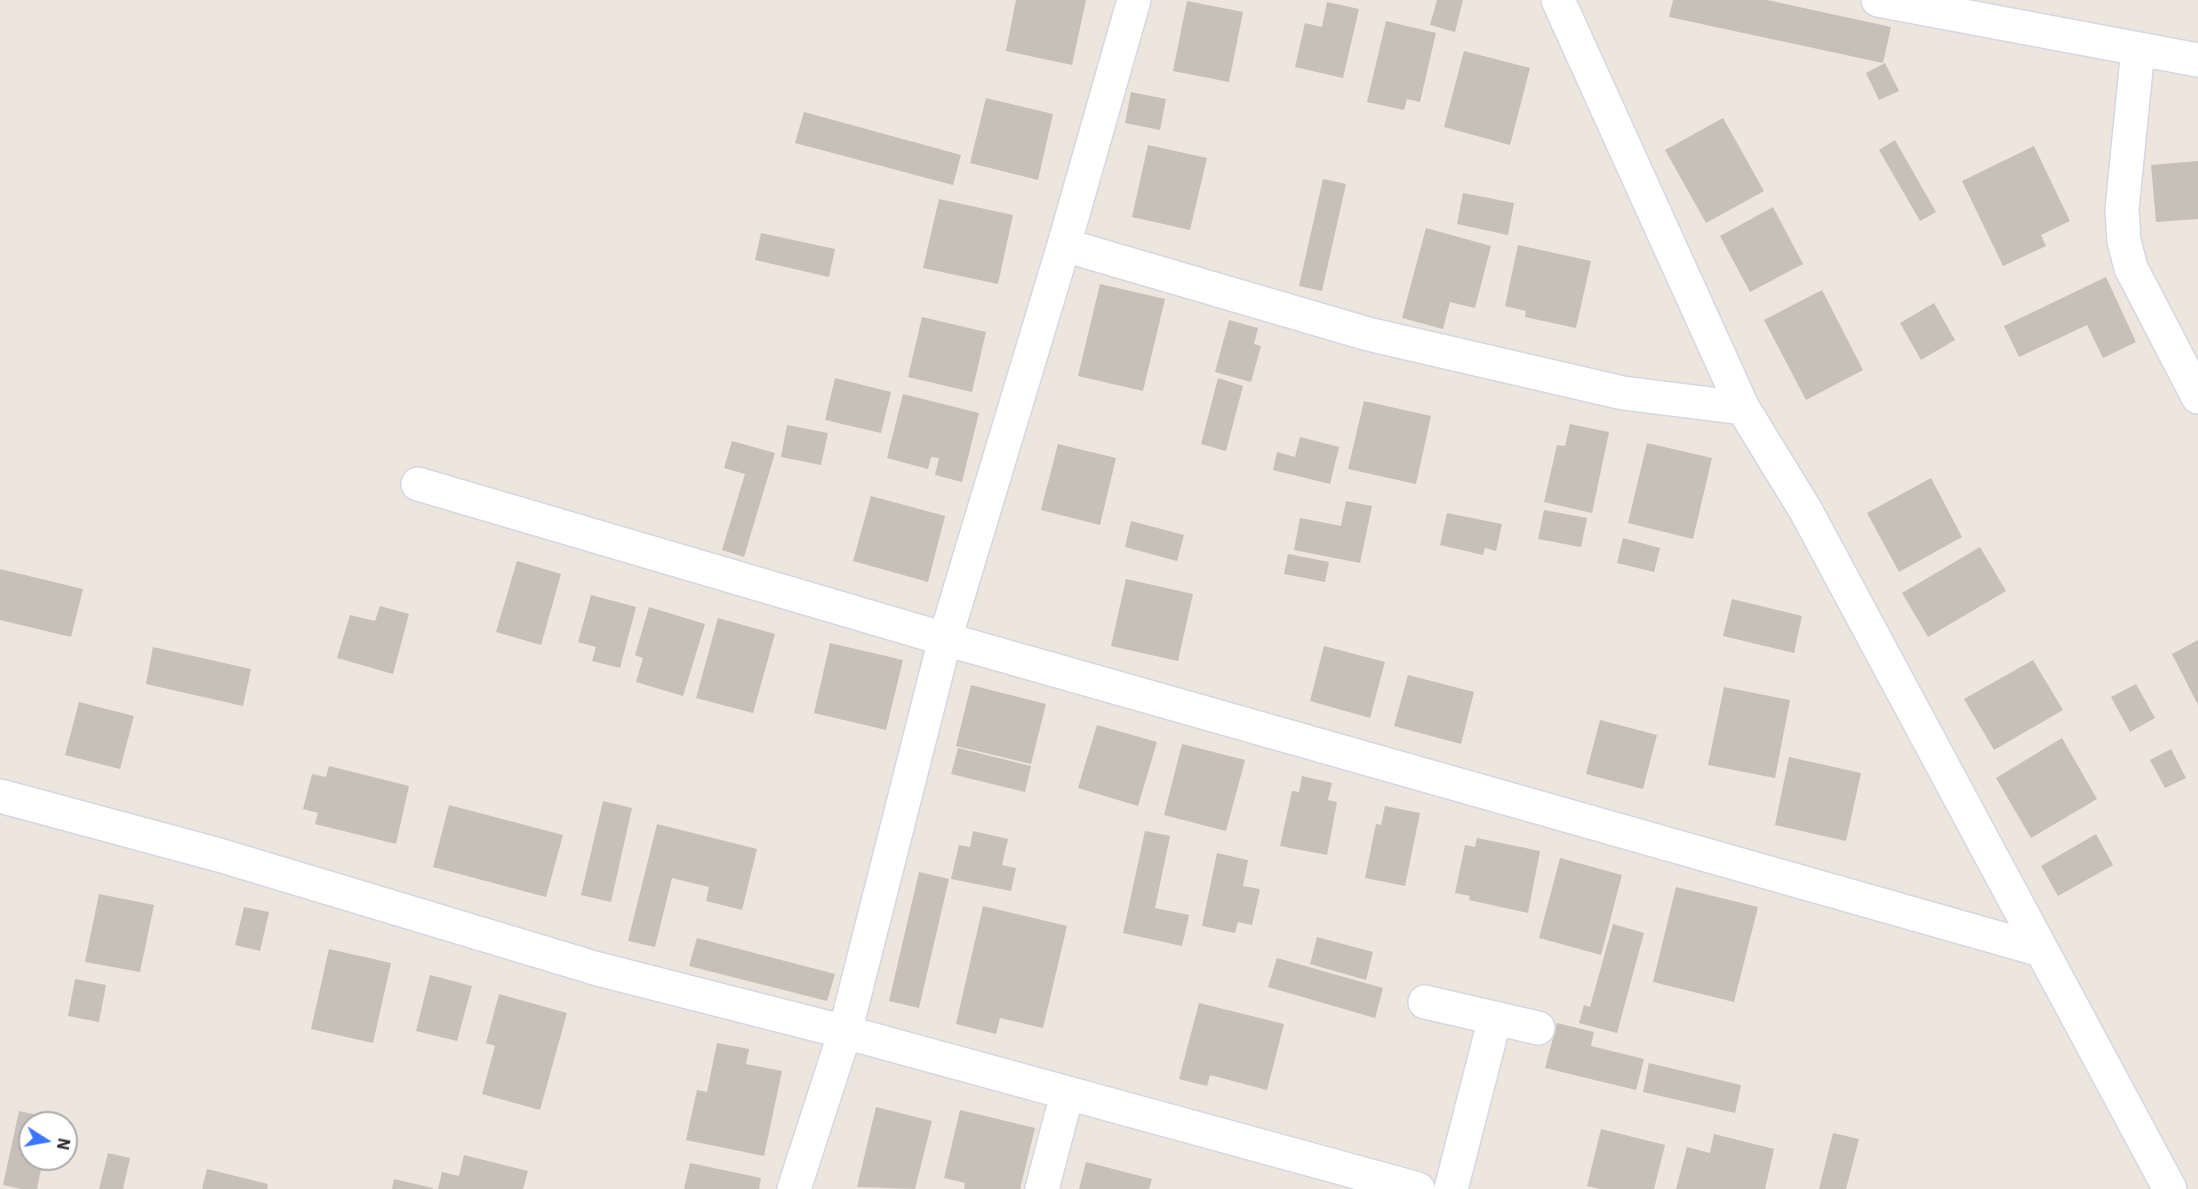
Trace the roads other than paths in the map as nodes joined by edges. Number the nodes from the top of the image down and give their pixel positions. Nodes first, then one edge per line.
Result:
1 (1134, 0) edge
2 (1558, 0) edge
3 (1878, 0) edge
4 (2138, 49) junction
5 (2198, 60) edge
6 (1064, 245) junction
7 (2198, 397) edge
8 (1743, 408) junction
9 (418, 484) dead end
10 (945, 639) junction
11 (0, 796) edge
12 (2041, 950) junction
13 (1425, 1002) dead end
14 (1495, 1018) junction
15 (1538, 1028) dead end
16 (845, 1032) junction
17 (1067, 1094) junction
18 (794, 1189) edge
19 (1041, 1189) edge
20 (1418, 1189) edge
21 (1451, 1189) edge
22 (2170, 1189) edge

1 - 6 street
2 - 8 street
3 - 4 street
4 - 5 street
4 - 7 street
6 - 8 street
6 - 10 street
8 - 12 street
9 - 10 street
10 - 12 street
10 - 16 street
11 - 16 street
12 - 22 street
13 - 14 street
14 - 15 street
14 - 21 street
16 - 17 street
16 - 18 street
17 - 19 street
17 - 20 street

